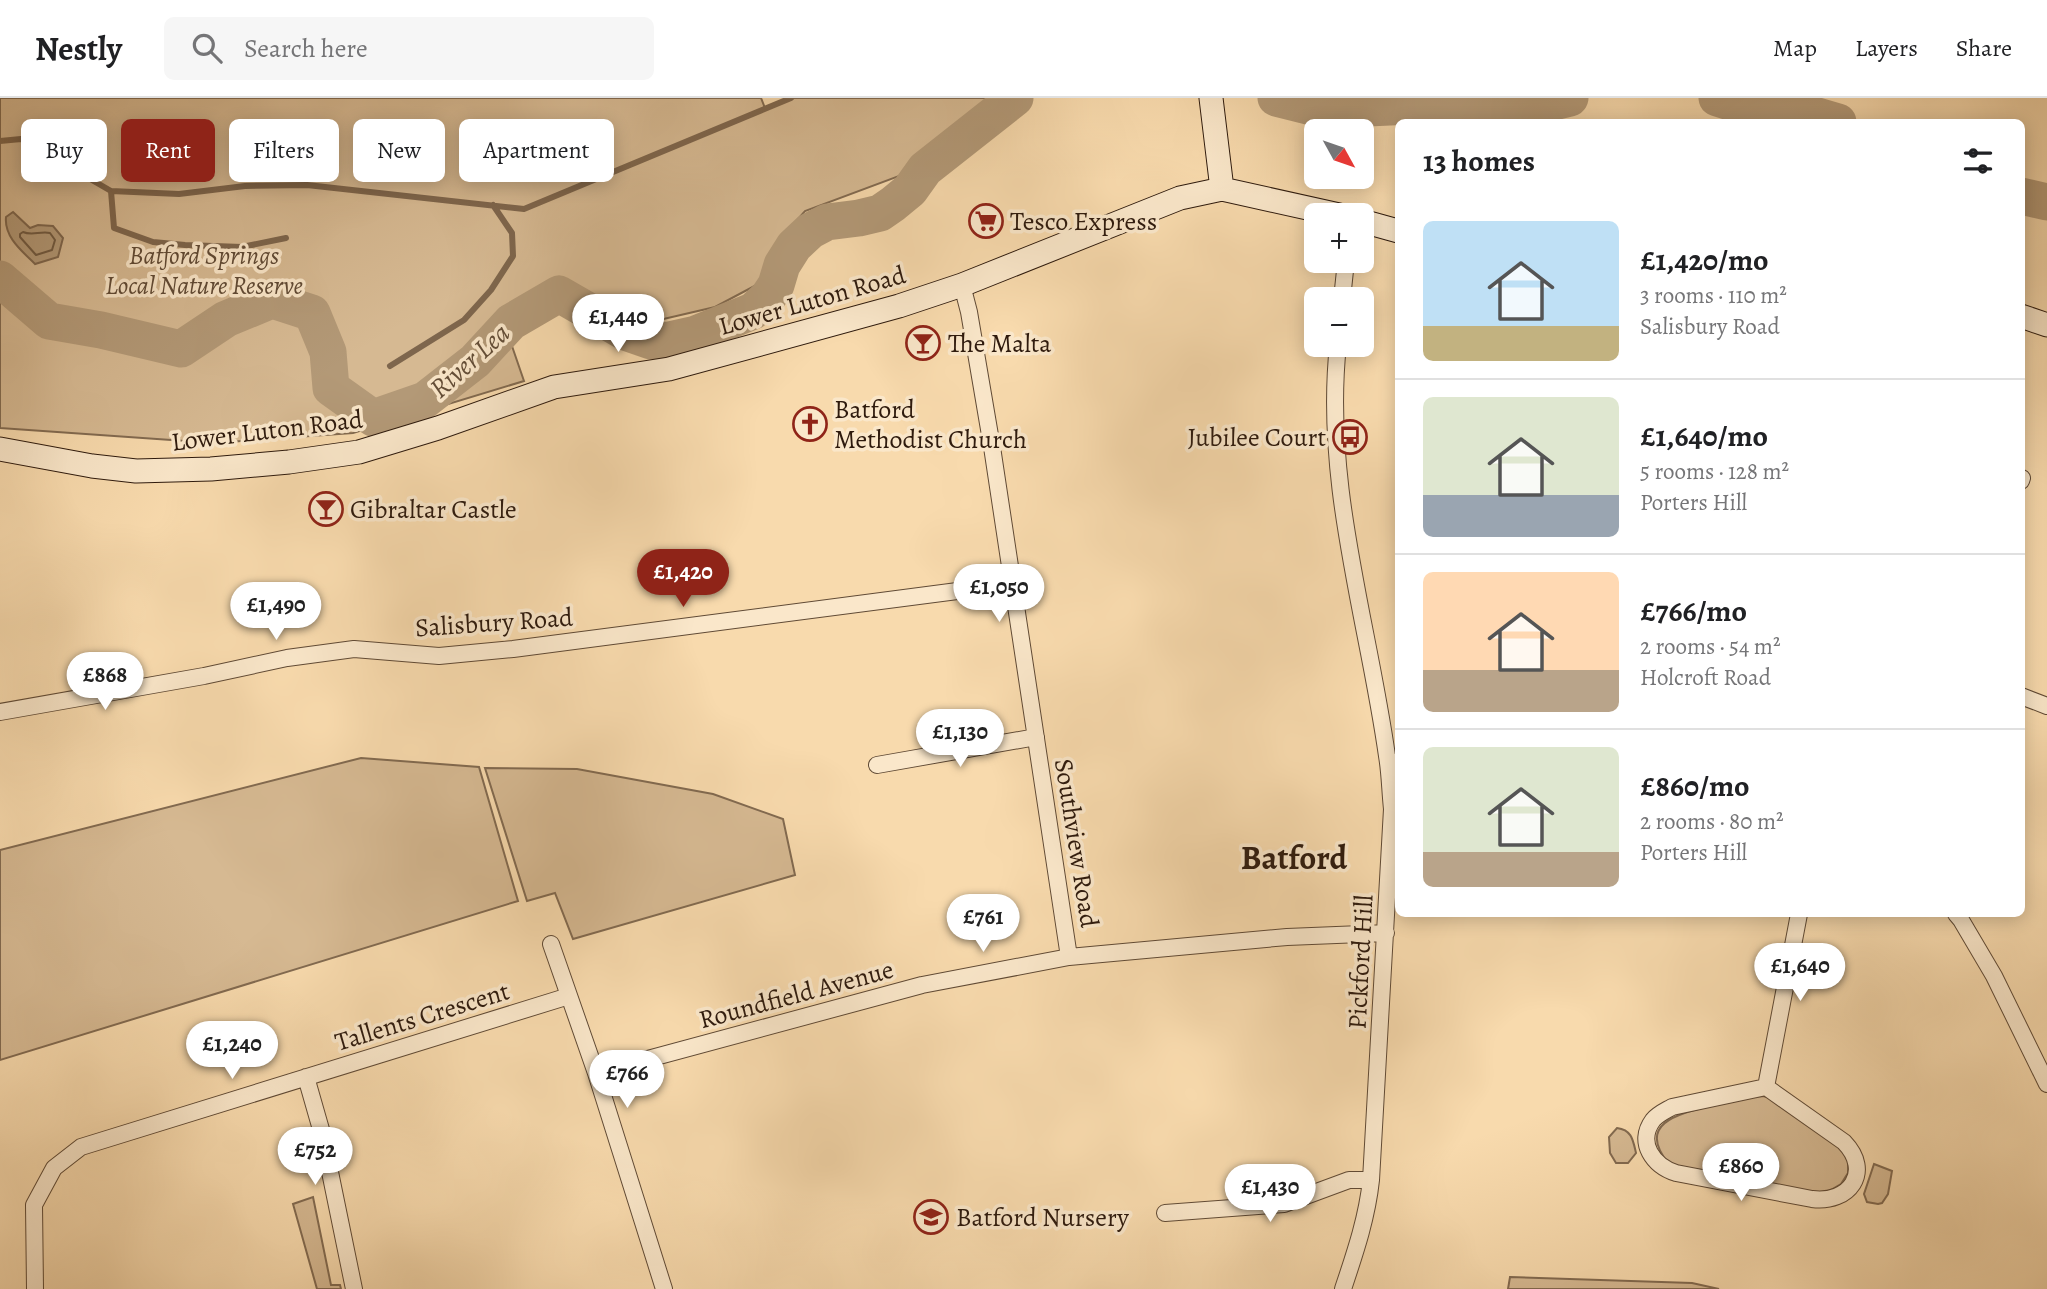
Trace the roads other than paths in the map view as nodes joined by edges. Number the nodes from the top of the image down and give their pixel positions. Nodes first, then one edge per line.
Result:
1 (1211, 98) edge
2 (1222, 189) junction
3 (1304, 207) edge
4 (1374, 224) edge
5 (1395, 230) edge
6 (962, 285) junction
7 (2025, 317) edge
8 (2047, 325) edge
9 (1337, 357) edge
10 (0, 449) edge
11 (1011, 584) junction
12 (2025, 698) edge
13 (2047, 706) edge
14 (0, 712) edge
15 (1036, 737) junction
16 (877, 765) dead end
17 (1394, 860) edge
18 (1798, 917) edge
19 (1958, 917) edge
20 (1386, 933) junction
21 (551, 944) dead end
22 (1069, 957) junction
23 (569, 996) junction
24 (596, 1073) junction
25 (306, 1077) junction
26 (2047, 1084) edge
27 (1766, 1087) junction
28 (1371, 1180) junction
29 (1165, 1213) dead end
30 (35, 1289) edge
31 (354, 1289) edge
32 (664, 1289) edge
33 (1343, 1289) edge

1 - 2 main road
2 - 3 main road, Lower Luton Road
2 - 6 main road, Lower Luton Road
4 - 5 main road
6 - 10 main road, Lower Luton Road
6 - 11 street, Southview Road
7 - 8 main road
9 - 17 street, Pickford Hill
11 - 14 street, Salisbury Road
11 - 15 street, Southview Road
12 - 13 street
15 - 16 street, Southview Road
15 - 22 street, Southview Road
17 - 20 street, Pickford Hill
18 - 27 street
19 - 26 street
20 - 22 street, Roundfield Avenue
20 - 28 street, Pickford Hill
21 - 23 street
22 - 24 street, Roundfield Avenue
23 - 24 street
23 - 25 street, Tallents Crescent
24 - 32 street
25 - 30 street, Tallents Crescent
25 - 31 street
27 - 27 street
28 - 29 street
28 - 33 street, Pickford Hill

